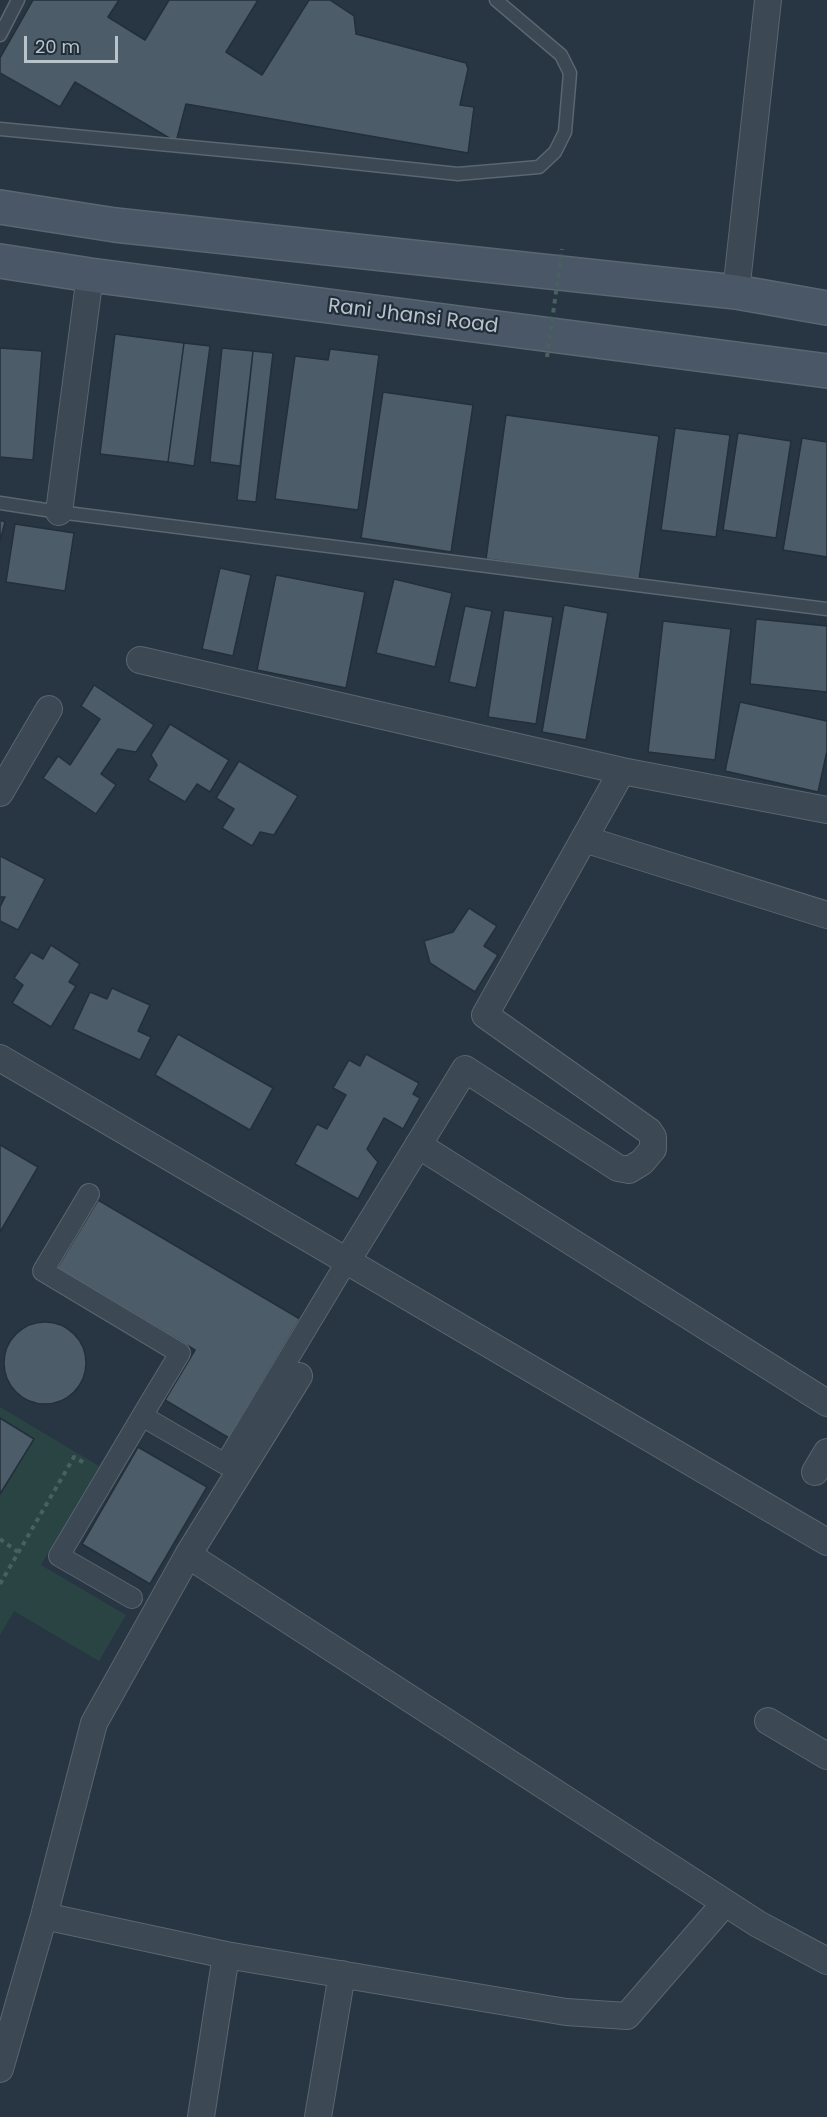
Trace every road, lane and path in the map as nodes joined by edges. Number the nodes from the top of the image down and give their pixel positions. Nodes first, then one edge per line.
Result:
1 (18, 0) edge
2 (496, 0) edge
3 (768, 0) edge
4 (0, 35) edge
5 (0, 129) edge
6 (0, 207) edge
7 (562, 249) dead end
8 (0, 261) edge
9 (90, 275) junction
10 (736, 292) junction
11 (827, 308) edge
12 (547, 357) dead end
13 (827, 371) edge
14 (0, 503) edge
15 (59, 512) junction
16 (827, 609) edge
17 (140, 660) dead end
18 (49, 709) dead end
19 (622, 771) junction
20 (0, 793) edge
21 (827, 810) edge
22 (584, 838) junction
23 (827, 915) edge
24 (0, 1058) edge
25 (418, 1145) junction
26 (89, 1194) dead end
27 (346, 1261) junction
28 (299, 1376) dead end
29 (827, 1403) edge
30 (142, 1416) junction
31 (89, 1466) dead end
32 (0, 1539) edge
33 (827, 1542) edge
34 (18, 1552) junction
35 (188, 1555) junction
36 (0, 1584) edge
37 (132, 1598) dead end
38 (768, 1721) dead end
39 (827, 1756) edge
40 (725, 1903) junction
41 (44, 1916) junction
42 (226, 1955) junction
43 (827, 1961) edge
44 (342, 1974) junction
45 (0, 2069) edge
46 (201, 2117) edge
47 (318, 2117) edge

1 - 4 lane
2 - 5 lane
3 - 10 street
6 - 10 main road
7 - 12 path, bridge
8 - 9 main road, Rani Jhansi Road
9 - 13 main road, Rani Jhansi Road
9 - 15 street
10 - 11 main road
14 - 15 lane
15 - 16 lane
17 - 19 street
18 - 20 street
19 - 21 street
19 - 22 street
22 - 23 street
22 - 25 street
24 - 27 street
25 - 27 street
25 - 29 street
26 - 30 street
27 - 30 street
27 - 33 street
28 - 35 street
30 - 37 street
31 - 34 path
32 - 34 path
34 - 36 path
35 - 40 street
35 - 41 street
38 - 39 street
40 - 43 street
40 - 44 street
41 - 42 street
41 - 45 street
42 - 44 street
42 - 46 street
44 - 47 street

